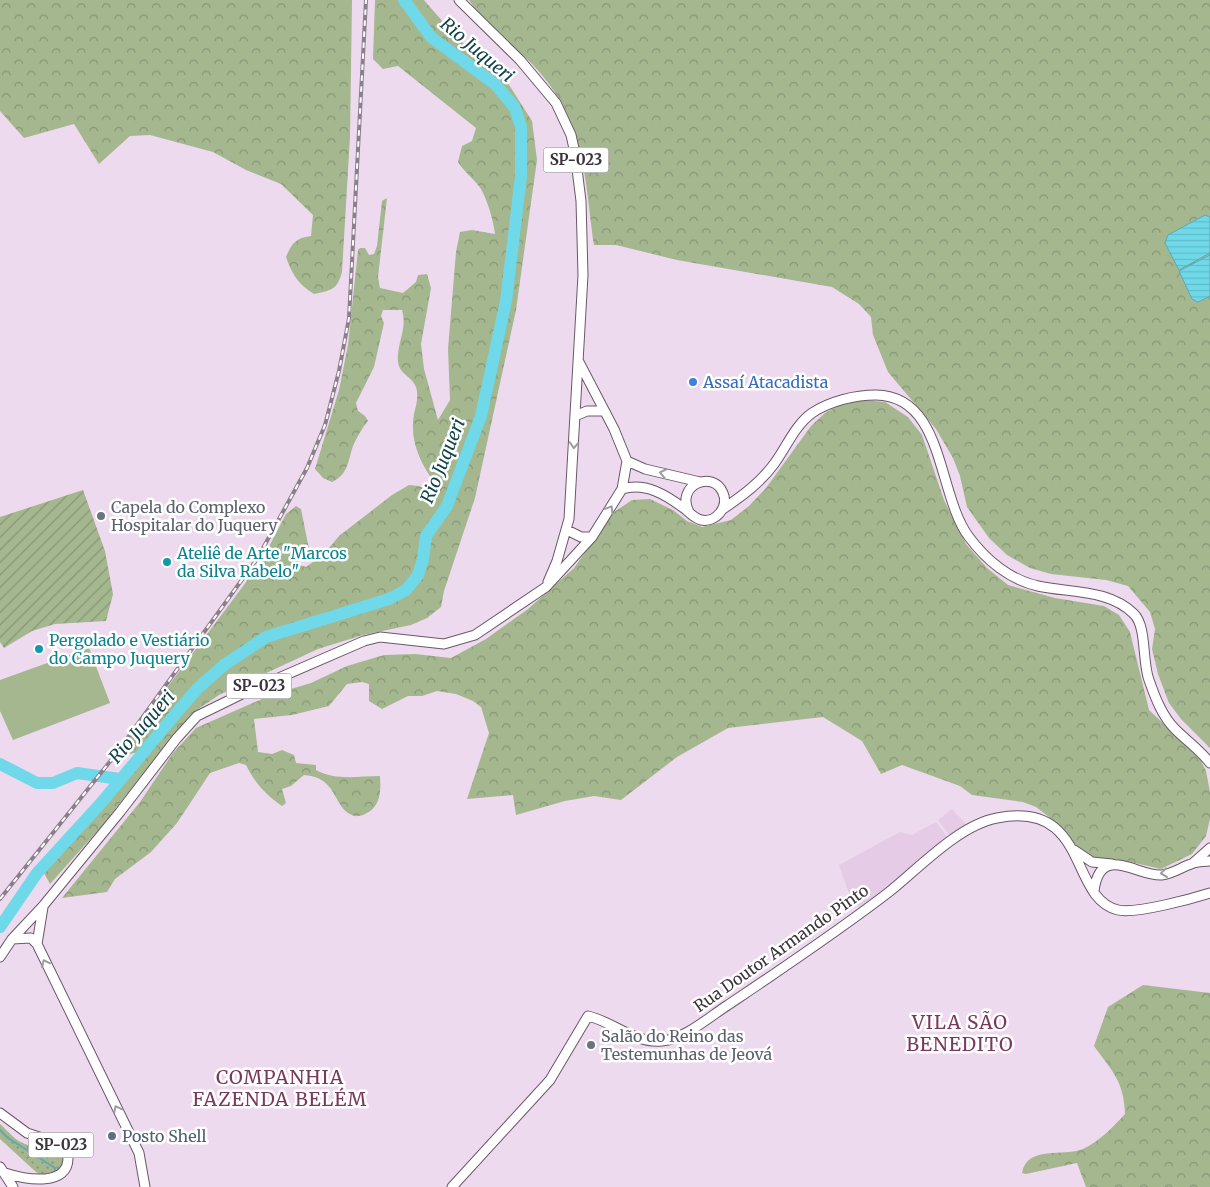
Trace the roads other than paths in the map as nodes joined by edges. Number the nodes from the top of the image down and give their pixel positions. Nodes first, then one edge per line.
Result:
1 (458, 0) edge
2 (579, 362) junction
3 (603, 411) junction
4 (575, 416) junction
5 (627, 461) junction
6 (700, 482) junction
7 (622, 489) junction
8 (723, 509) junction
9 (689, 512) junction
10 (567, 530) junction
11 (592, 537) junction
12 (546, 587) junction
13 (1210, 763) edge
14 (1210, 848) edge
15 (1072, 849) junction
16 (1210, 861) edge
17 (1193, 862) junction
18 (1117, 864) junction
19 (1094, 891) junction
20 (1210, 893) edge
21 (43, 906) junction
22 (12, 939) junction
23 (37, 944) junction
24 (0, 957) edge
25 (0, 1113) edge
26 (3, 1170) edge
27 (54, 1184) edge
28 (13, 1187) edge
29 (145, 1187) edge
30 (452, 1187) edge

1 - 2 main road, SP-023
2 - 3 main road, SP-023
2 - 4 main road, SP-023
3 - 4 main road
3 - 5 main road, SP-023
4 -> 10 main road, SP-023
6 -> 5 main road
5 - 7 main road, SP-023
6 - 8 main road
6 - 9 main road
7 - 9 main road
11 -> 7 main road, SP-023
8 - 9 main road
8 - 13 main road
10 - 11 main road
10 - 12 main road, SP-023
11 - 12 main road, SP-023
12 - 21 main road, SP-023
14 - 17 main road
15 - 18 main road
15 - 19 main road, Rua Doutor Armando Pinto
15 - 30 main road, Rua Doutor Armando Pinto
16 - 17 main road
17 -> 18 main road
18 - 19 main road
19 - 20 main road, Rua Doutor Armando Pinto
21 - 22 main road, SP-023
21 - 23 main road
22 - 23 main road
22 - 24 main road, SP-023
29 -> 23 main road
25 - 27 main road, SP-023
26 - 27 main road, SP-023
26 - 28 main road, SP-023

